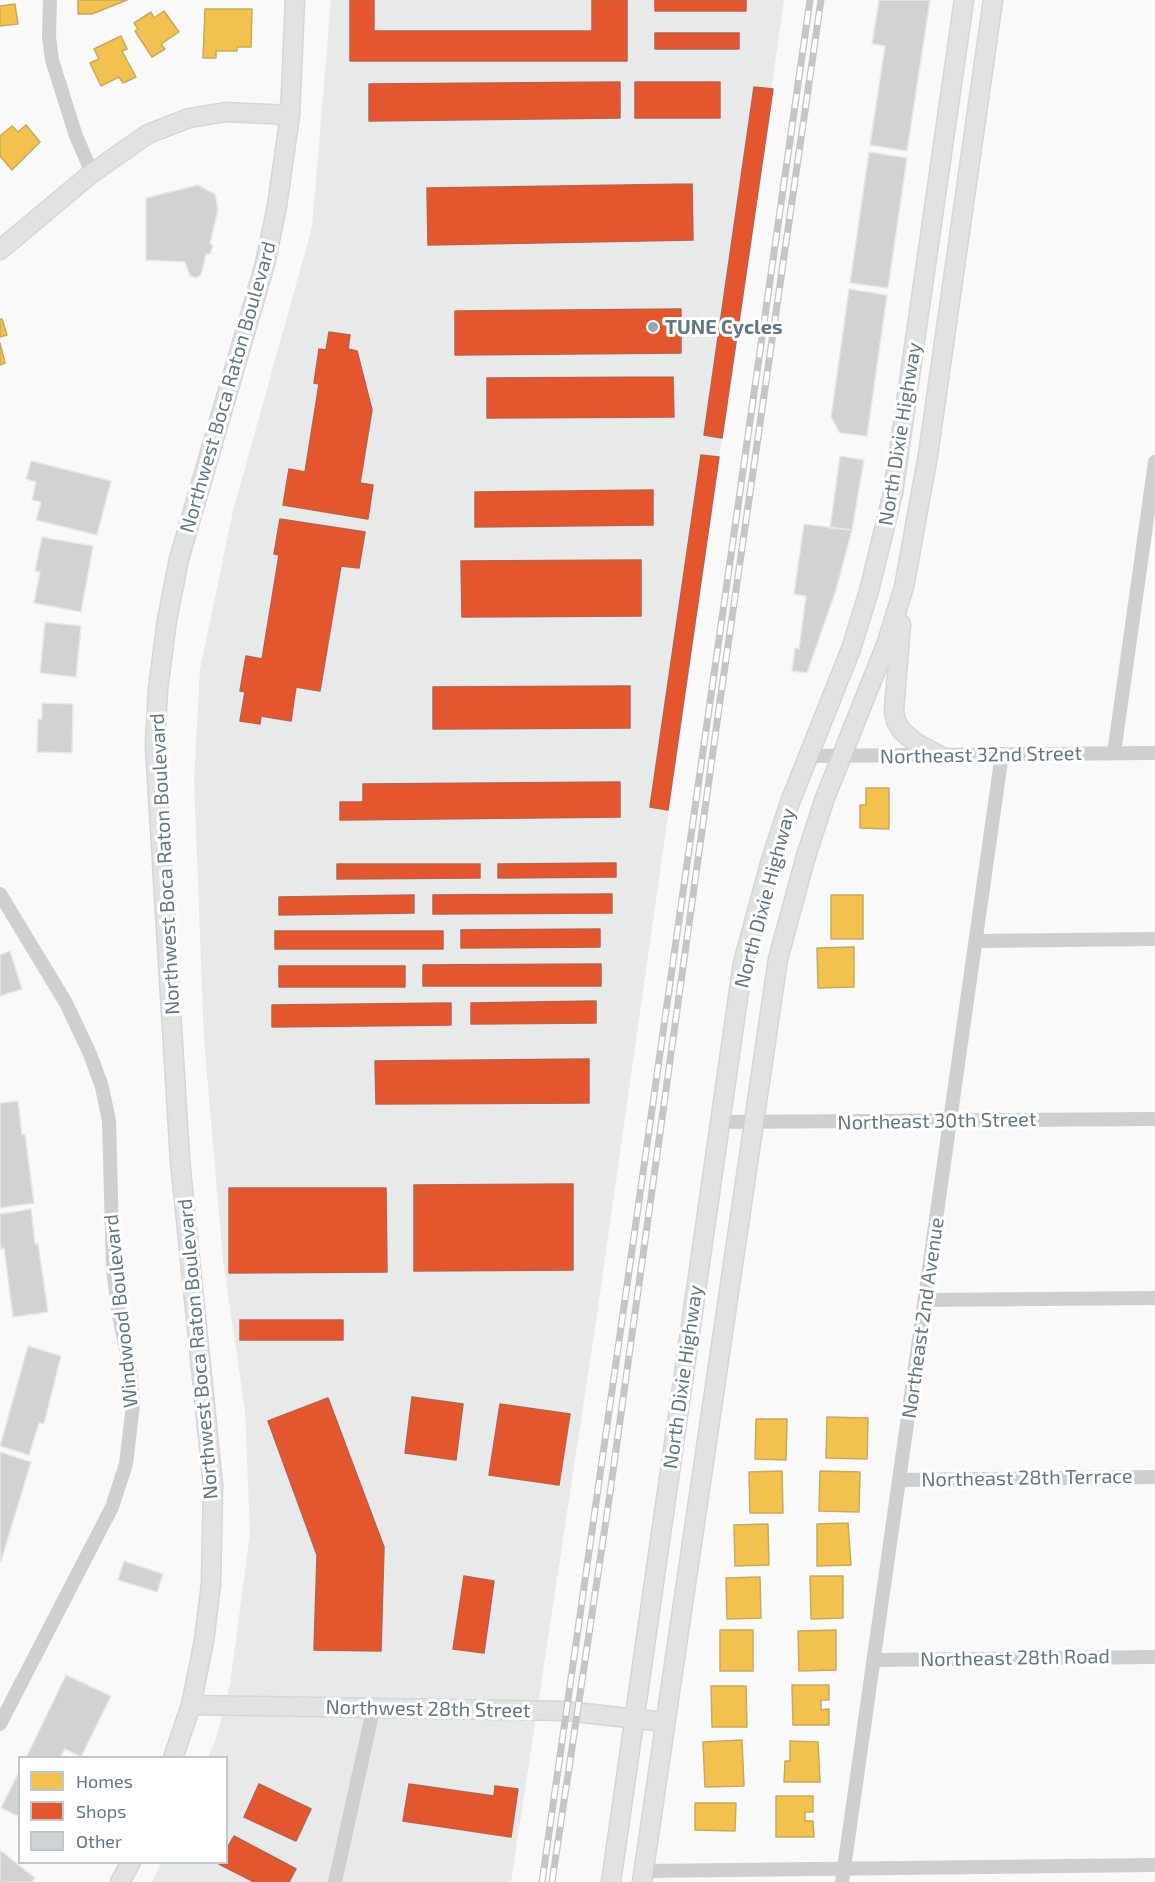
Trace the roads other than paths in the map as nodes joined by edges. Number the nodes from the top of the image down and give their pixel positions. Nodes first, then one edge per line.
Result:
1 (50, 0) edge
2 (295, 0) edge
3 (964, 0) edge
4 (993, 0) edge
5 (290, 115) junction
6 (92, 173) junction
7 (0, 250) edge
8 (1155, 462) edge
9 (1149, 550) edge
10 (904, 586) junction
11 (1114, 753) junction
12 (1155, 753) edge
13 (1002, 754) junction
14 (939, 755) junction
15 (807, 756) junction
16 (841, 756) junction
17 (0, 894) edge
18 (1155, 939) edge
19 (977, 941) junction
20 (1155, 1119) edge
21 (951, 1121) junction
22 (719, 1122) junction
23 (753, 1122) junction
24 (1155, 1298) edge
25 (926, 1300) junction
26 (1155, 1477) edge
27 (900, 1480) junction
28 (1155, 1657) edge
29 (874, 1660) junction
30 (191, 1705) junction
31 (373, 1710) junction
32 (635, 1718) junction
33 (664, 1722) junction
34 (0, 1725) edge
35 (174, 1756) edge
36 (130, 1864) edge
37 (1155, 1865) edge
38 (1010, 1867) junction
39 (843, 1875) edge
40 (643, 1876) edge
41 (120, 1882) edge
42 (335, 1882) edge
43 (611, 1882) edge
44 (1010, 1882) edge

1 - 6 street
2 - 5 main road, Northwest Boca Raton Boulevard
3 - 15 main road, North Dixie Highway
4 - 10 main road, North Dixie Highway
5 - 6 main road
5 - 30 main road, Northwest Boca Raton Boulevard
6 - 7 main road
8 - 9 street
9 - 11 street
10 - 14 main road
10 - 16 main road, North Dixie Highway
11 - 12 street, Northeast 32nd Street
11 - 13 street, Northeast 32nd Street
13 - 14 street, Northeast 32nd Street
13 - 19 street, Northeast 2nd Avenue
14 - 16 street, Northeast 32nd Street
15 - 16 street, Northeast 32nd Street
15 - 22 main road, North Dixie Highway
16 - 23 main road, North Dixie Highway
17 - 34 street, Windwood Boulevard
18 - 19 street
19 - 21 street, Northeast 2nd Avenue
20 - 21 street, Northeast 30th Street
21 - 23 street, Northeast 30th Street
21 - 25 street, Northeast 2nd Avenue
22 - 23 street, Northeast 30th Street
22 - 32 main road, North Dixie Highway
23 - 33 main road, North Dixie Highway
24 - 25 street
25 - 27 street, Northeast 2nd Avenue
26 - 27 street, Northeast 28th Terrace
27 - 29 street, Northeast 2nd Avenue
28 - 29 street, Northeast 28th Road
29 - 39 street, Northeast 2nd Avenue
30 - 31 main road, Northwest 28th Street
30 - 35 main road, Northwest Boca Raton Boulevard
31 - 32 main road, Northwest 28th Street
31 - 42 street
32 - 33 main road, Northwest 28th Street
32 - 43 main road, North Dixie Highway
33 - 40 main road, North Dixie Highway
36 - 41 main road
37 - 38 street
38 - 39 street
38 - 44 street
39 - 40 street

